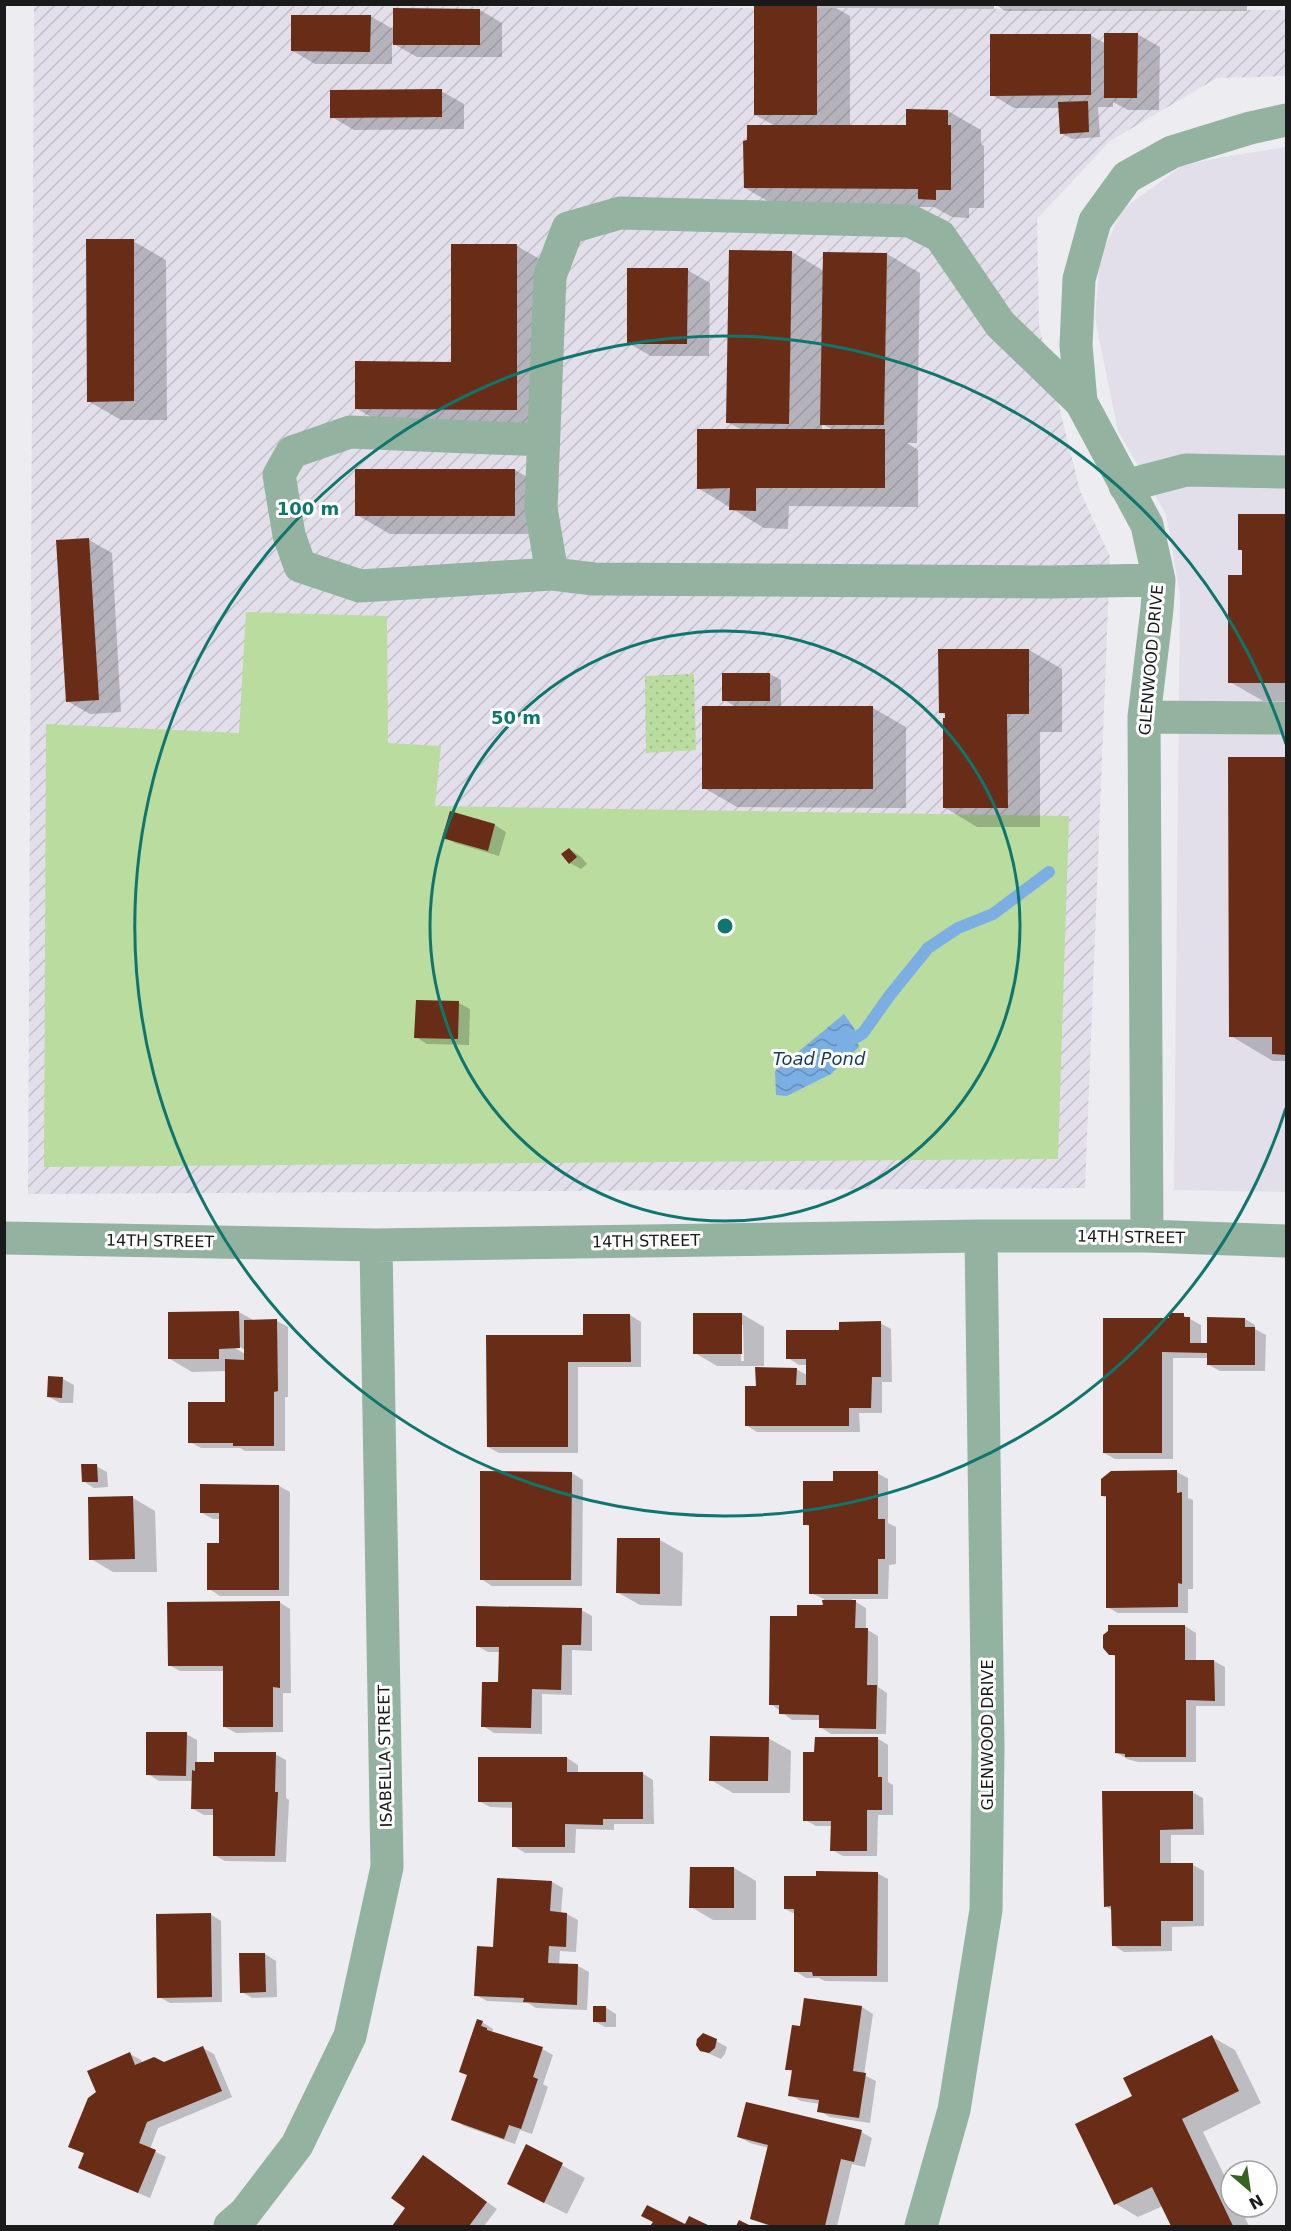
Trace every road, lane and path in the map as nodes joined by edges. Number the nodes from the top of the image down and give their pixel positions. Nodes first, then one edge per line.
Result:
1 (1287, 120) edge
2 (1081, 402) junction
3 (543, 440) junction
4 (1287, 472) edge
5 (1125, 486) junction
6 (552, 574) junction
7 (1159, 580) junction
8 (1144, 717) junction
9 (1287, 718) edge
10 (981, 1236) junction
11 (1147, 1236) junction
12 (4, 1238) edge
13 (1287, 1241) edge
14 (376, 1245) junction
15 (230, 2226) edge
16 (921, 2226) edge

1 - 2 street, GLENWOOD DRIVE
2 - 3 street
2 - 5 street, GLENWOOD DRIVE
3 - 6 street
3 - 6 street
4 - 5 street
5 - 7 street, GLENWOOD DRIVE
6 - 7 street
7 - 8 street, GLENWOOD DRIVE
8 - 9 street
8 - 11 street, GLENWOOD DRIVE
10 - 11 street, 14TH STREET
10 - 14 street, 14TH STREET
10 - 16 street, GLENWOOD DRIVE
11 - 13 street, 14TH STREET
12 - 14 street, 14TH STREET
14 - 15 street, ISABELLA STREET

